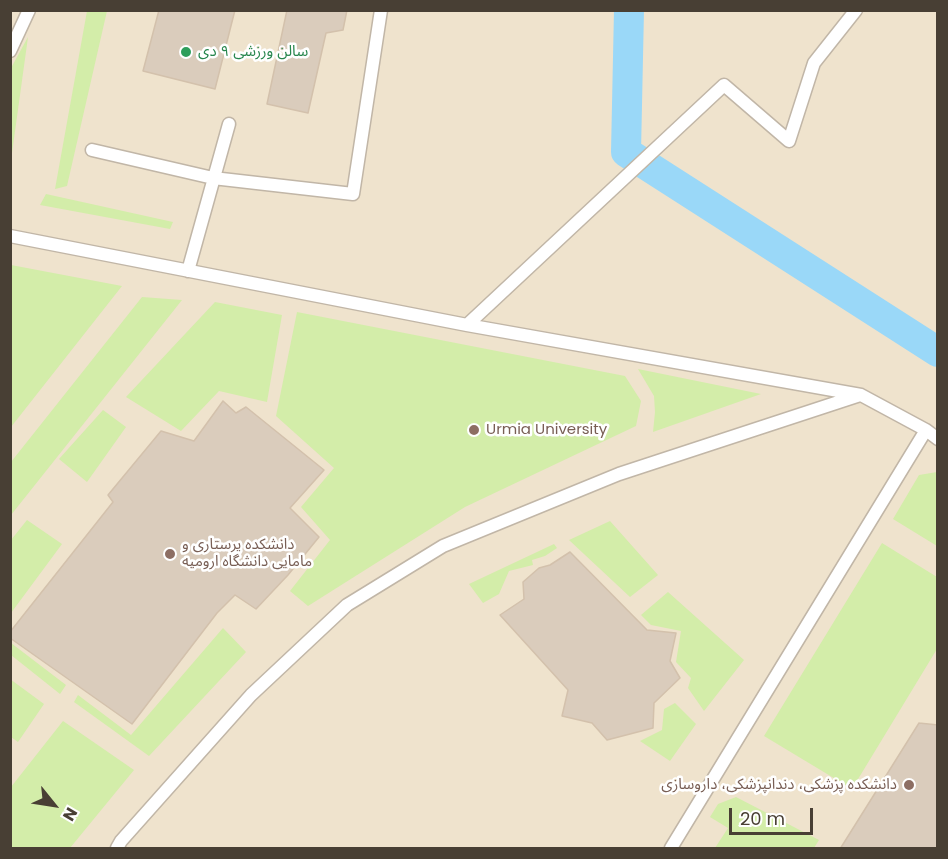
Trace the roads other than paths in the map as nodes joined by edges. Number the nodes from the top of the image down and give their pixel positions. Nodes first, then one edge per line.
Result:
1 (29, 10) edge
2 (381, 10) edge
3 (856, 10) edge
4 (10, 51) edge
5 (229, 124) dead end
6 (92, 150) dead end
7 (213, 178) junction
8 (10, 236) edge
9 (188, 271) junction
10 (467, 326) junction
11 (861, 395) junction
12 (926, 430) junction
13 (938, 439) edge
14 (117, 849) edge
15 (671, 849) edge

1 - 4 lane
2 - 7 lane
3 - 10 lane
5 - 7 lane
6 - 7 lane
7 - 9 lane
8 - 9 lane
9 - 10 lane
10 - 11 lane
11 - 12 lane
11 - 14 lane
12 - 13 lane
12 - 15 lane

